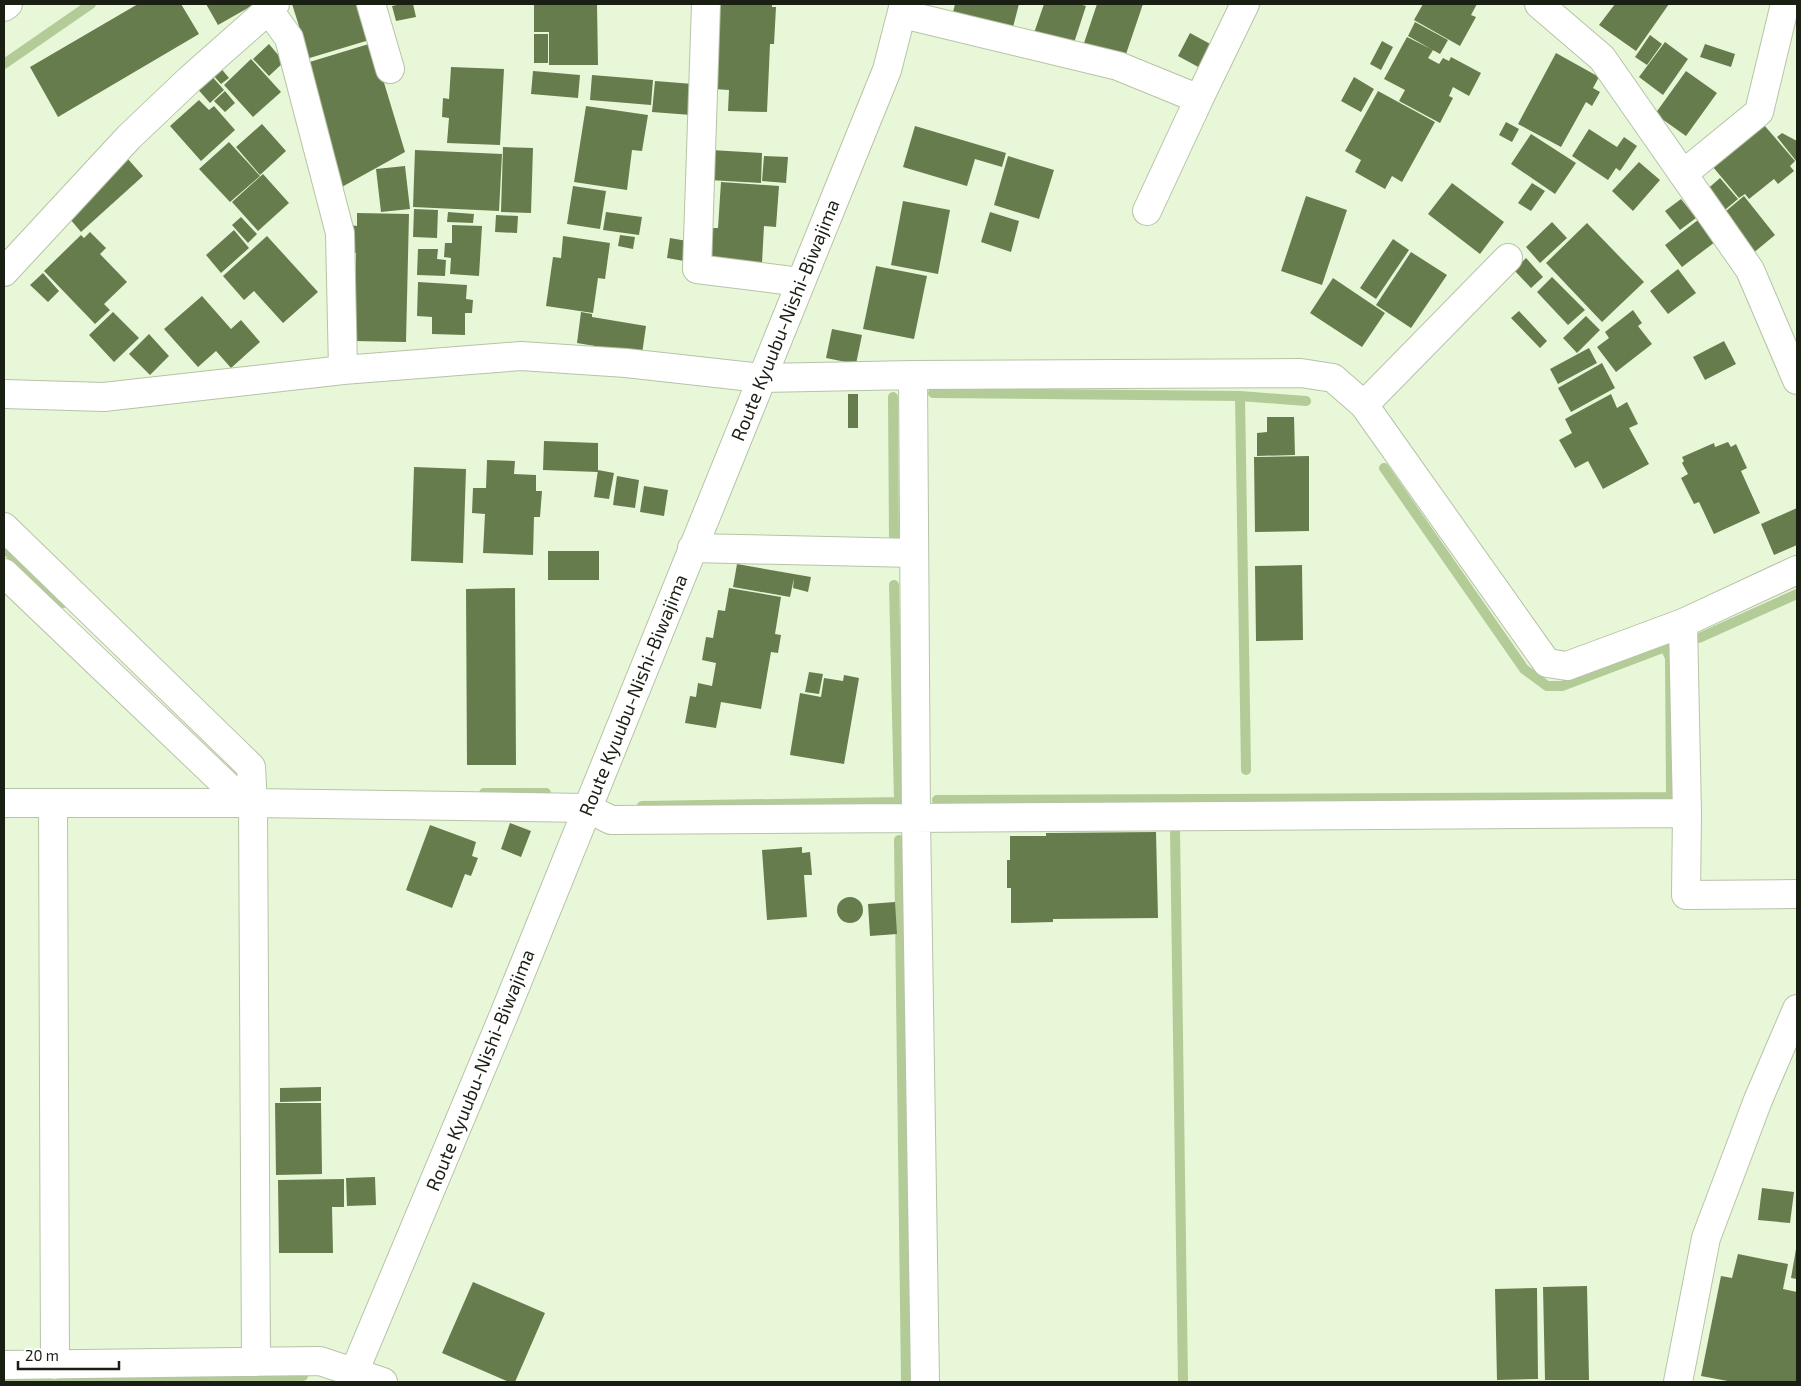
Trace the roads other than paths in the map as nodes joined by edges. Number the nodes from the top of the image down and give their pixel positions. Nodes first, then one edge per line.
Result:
1 (8, 4) edge
2 (371, 4) edge
3 (706, 4) edge
4 (1245, 4) edge
5 (1539, 4) edge
6 (1785, 4) edge
7 (272, 6) edge
8 (4, 7) edge
9 (903, 9) edge
10 (390, 69) dead end
11 (1200, 98) junction
12 (1683, 174) junction
13 (1147, 211) dead end
14 (1508, 258) dead end
15 (4, 272) edge
16 (800, 282) junction
17 (343, 370) junction
18 (913, 375) junction
19 (761, 378) junction
20 (1797, 380) edge
21 (4, 394) edge
22 (1364, 405) junction
23 (4, 527) edge
24 (692, 548) junction
25 (914, 553) junction
26 (1797, 570) edge
27 (4, 572) edge
28 (1683, 623) junction
29 (4, 803) edge
30 (53, 803) junction
31 (250, 804) junction
32 (587, 808) junction
33 (1687, 813) junction
34 (916, 817) junction
35 (1797, 894) edge
36 (1797, 1009) edge
37 (256, 1362) junction
38 (4, 1365) edge
39 (55, 1365) junction
40 (352, 1377) edge
41 (383, 1382) edge
42 (925, 1382) edge
43 (1678, 1382) edge

1 - 8 street
2 - 10 street
3 - 16 street
4 - 11 street
5 - 12 street
6 - 12 street
7 - 15 street
7 - 17 street
9 - 11 street
9 - 16 street, Route Kyuubu-Nishi-Biwajima
11 - 13 street
12 - 20 street
14 - 22 street
16 - 19 street, Route Kyuubu-Nishi-Biwajima
17 - 19 street
17 - 21 street
18 - 19 street
18 - 22 street
18 - 25 street
19 - 24 street, Route Kyuubu-Nishi-Biwajima
22 - 28 street
23 - 31 street
24 - 25 street
24 - 32 street, Route Kyuubu-Nishi-Biwajima
25 - 34 street
26 - 28 street
27 - 31 street
28 - 33 street
29 - 30 street
30 - 31 street
30 - 39 street
31 - 32 street
31 - 37 street
32 - 34 street
32 - 40 street, Route Kyuubu-Nishi-Biwajima
33 - 34 street
33 - 35 street
34 - 42 street
36 - 43 street
37 - 39 street
37 - 40 street
38 - 39 street
40 - 41 street

